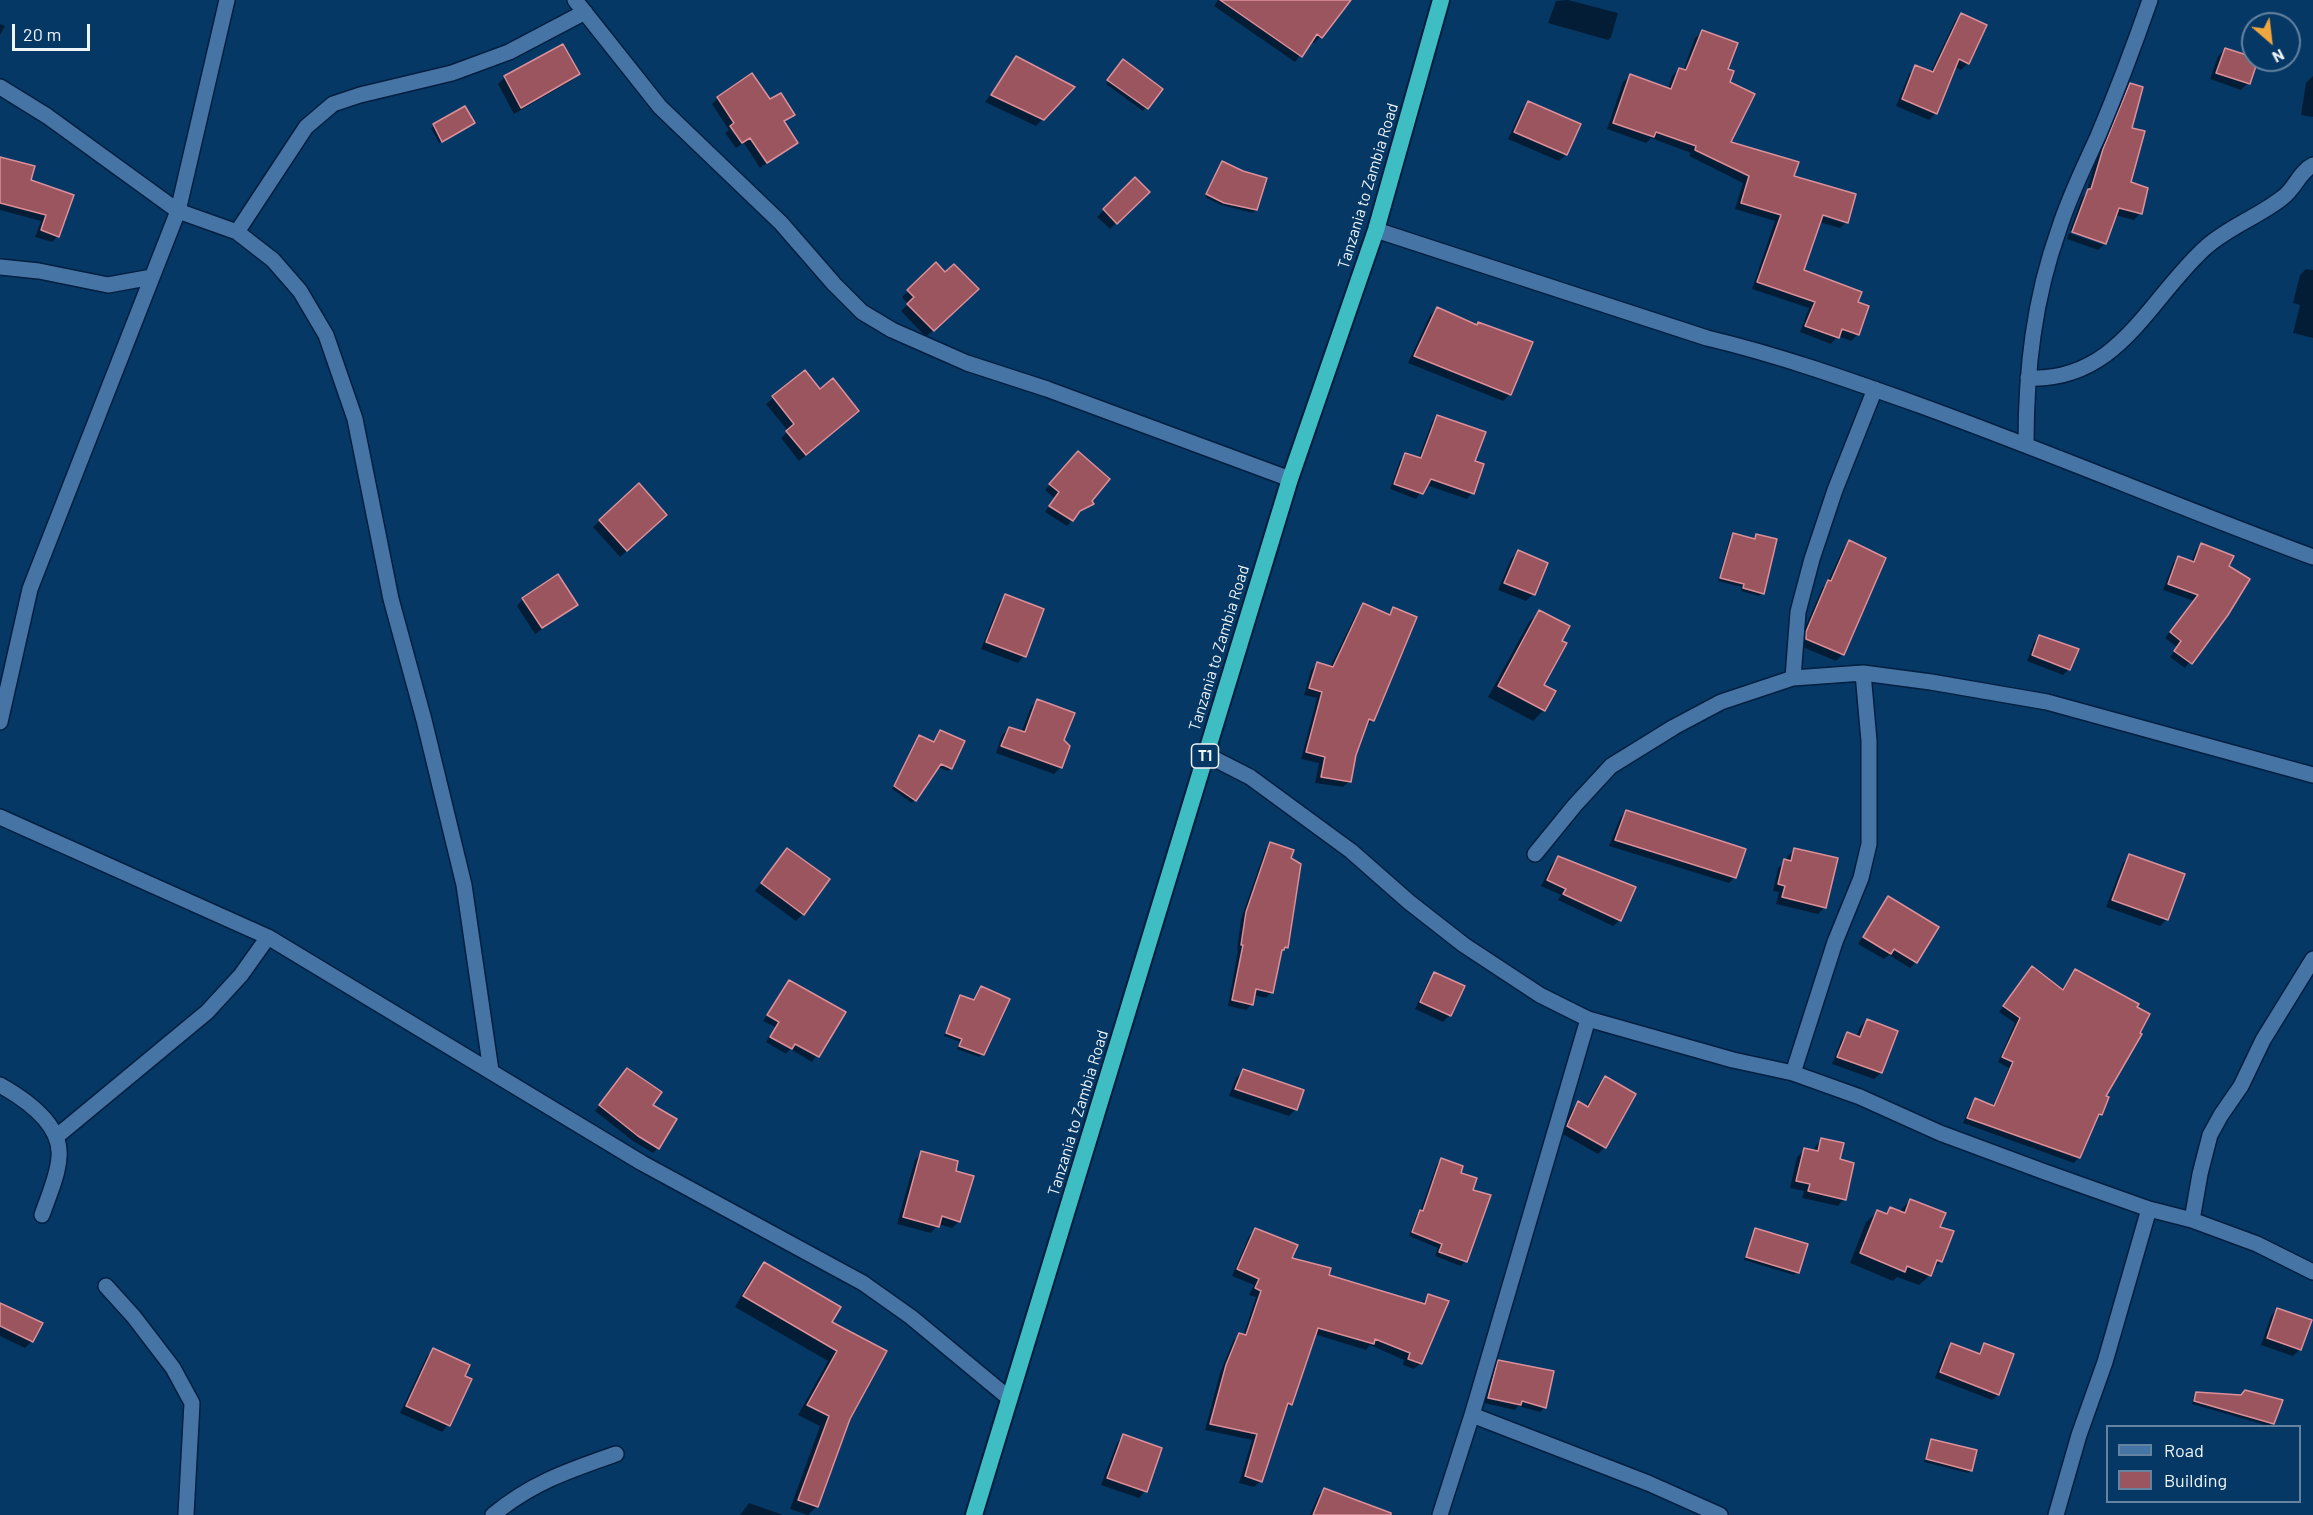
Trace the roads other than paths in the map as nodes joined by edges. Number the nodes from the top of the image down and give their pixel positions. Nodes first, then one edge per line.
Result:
1 (227, 0) edge
2 (575, 0) edge
3 (1441, 0) edge
4 (2150, 0) edge
5 (585, 12) junction
6 (0, 87) edge
7 (2313, 165) edge
8 (178, 211) junction
9 (1376, 230) junction
10 (237, 232) junction
11 (0, 267) edge
12 (152, 277) junction
13 (2028, 378) junction
14 (1875, 389) junction
15 (2026, 444) junction
16 (1290, 479) junction
17 (2313, 557) edge
18 (1863, 673) junction
19 (1793, 678) junction
20 (0, 722) edge
21 (1205, 754) junction
22 (2313, 775) edge
23 (0, 817) edge
24 (1536, 854) dead end
25 (268, 937) junction
26 (2313, 959) edge
27 (1588, 1018) junction
28 (491, 1071) junction
29 (1793, 1073) junction
30 (0, 1085) edge
31 (56, 1137) junction
32 (2149, 1209) junction
33 (42, 1215) dead end
34 (2192, 1220) junction
35 (2313, 1272) edge
36 (106, 1286) dead end
37 (1010, 1399) junction
38 (1472, 1415) junction
39 (616, 1454) dead end
40 (186, 1515) edge
41 (493, 1515) edge
42 (974, 1515) edge
43 (1440, 1515) edge
44 (1720, 1515) edge
45 (2056, 1515) edge

1 - 8 street
2 - 5 street
3 - 9 highway, Tanzania to Zambia Road / T1
4 - 13 street
5 - 10 street
5 - 16 street
6 - 8 street
7 - 13 street
8 - 10 street
8 - 12 street
9 - 14 street
9 - 16 highway, Tanzania to Zambia Road / T1
10 - 28 street
11 - 12 street
12 - 20 street
13 - 15 street
14 - 15 street
14 - 19 street
15 - 17 street
16 - 21 highway, Tanzania to Zambia Road / T1
18 - 19 street
18 - 22 street
18 - 29 street
19 - 24 street
21 - 27 street
21 - 37 highway, Tanzania to Zambia Road / T1
23 - 25 street
25 - 28 street
25 - 31 street
26 - 34 street
27 - 29 street
27 - 38 street
28 - 37 street
29 - 32 street
30 - 31 street
31 - 33 street
32 - 34 street
32 - 45 street
34 - 35 street
36 - 40 street
37 - 42 highway, Tanzania to Zambia Road / T1
38 - 43 street
38 - 44 street
39 - 41 street

